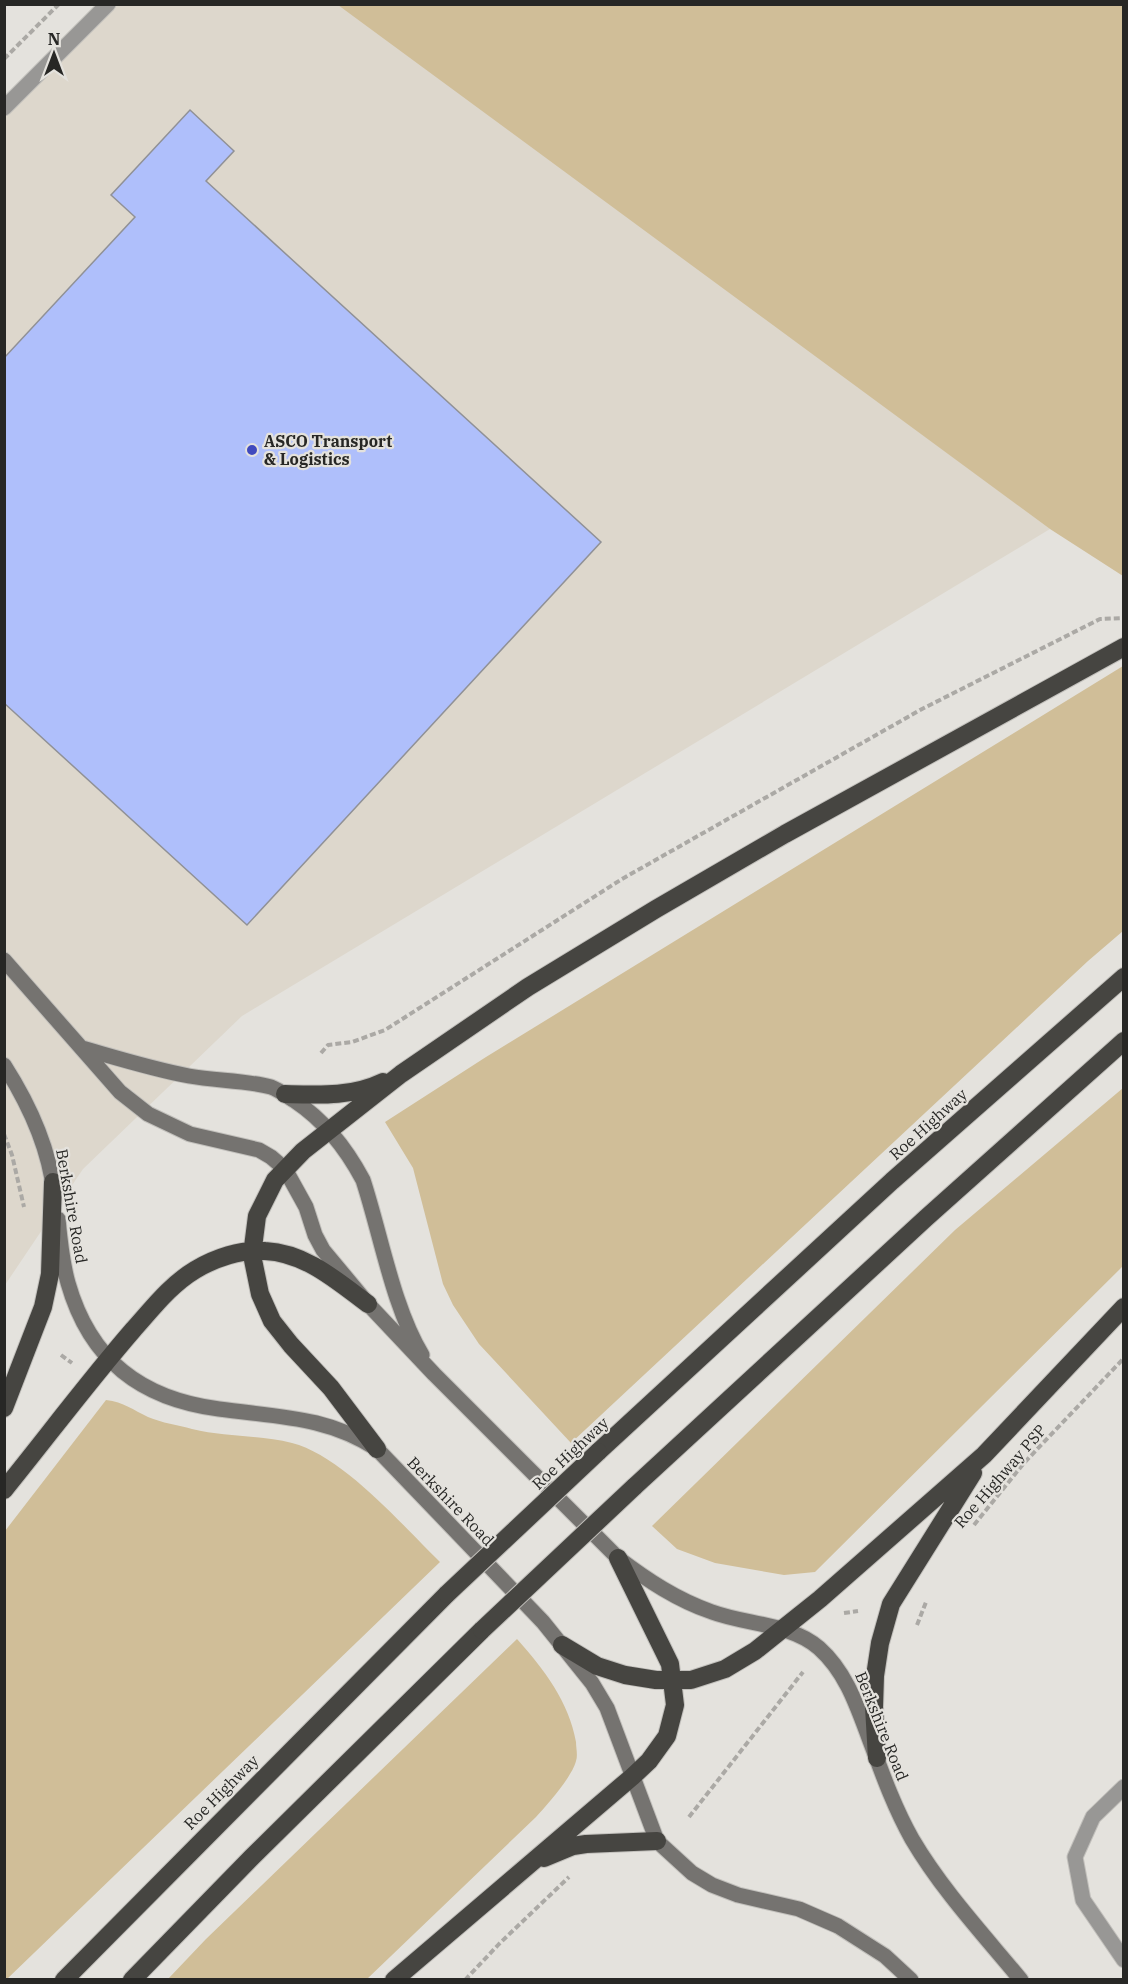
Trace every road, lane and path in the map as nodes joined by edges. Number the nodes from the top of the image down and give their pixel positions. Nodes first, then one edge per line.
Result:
1 (59, 4) edge
2 (108, 4) edge
3 (4, 59) edge
4 (4, 108) edge
5 (1124, 618) edge
6 (1124, 647) edge
7 (4, 960) edge
8 (1124, 977) edge
9 (1124, 1041) edge
10 (82, 1048) junction
11 (321, 1053) dead end
12 (4, 1065) edge
13 (401, 1074) junction
14 (285, 1094) junction
15 (330, 1130) junction
16 (4, 1134) edge
17 (285, 1169) junction
18 (53, 1182) junction
19 (25, 1213) dead end
20 (253, 1251) junction
21 (368, 1304) junction
22 (1124, 1307) edge
23 (1124, 1358) edge
24 (109, 1359) junction
25 (434, 1374) junction
26 (4, 1408) edge
27 (377, 1449) junction
28 (984, 1455) junction
29 (4, 1490) edge
30 (970, 1529) dead end
31 (618, 1558) junction
32 (929, 1595) dead end
33 (858, 1611) dead end
34 (842, 1613) dead end
35 (917, 1624) dead end
36 (782, 1629) junction
37 (562, 1645) junction
38 (803, 1672) dead end
39 (674, 1680) junction
40 (877, 1758) junction
41 (632, 1777) junction
42 (1124, 1787) edge
43 (689, 1817) dead end
44 (657, 1841) junction
45 (525, 1867) junction
46 (571, 1875) dead end
47 (1124, 1960) edge
48 (64, 1980) edge
49 (132, 1980) edge
50 (394, 1980) edge
51 (465, 1980) edge
52 (911, 1980) edge
53 (1021, 1980) edge

1 - 3 path
2 - 4 street
5 - 11 path
6 - 13 highway
7 - 10 main road, Berkshire Road
8 - 48 highway, Roe Highway, bridge
9 - 49 highway, bridge
10 - 14 main road, Berkshire Road
10 - 17 main road, Berkshire Road
12 - 18 main road, Berkshire Road
13 - 14 highway
13 - 15 highway
14 - 15 main road, Berkshire Road
15 - 17 highway
15 - 25 main road, Berkshire Road
16 - 19 path
17 - 20 highway
17 - 21 main road, Berkshire Road
18 - 24 main road, Berkshire Road
18 - 26 highway
20 - 21 highway
20 - 24 highway
20 - 27 highway
21 - 25 main road, Berkshire Road
22 - 28 highway
23 - 30 path, Roe Highway PSP
24 - 27 main road, Berkshire Road
24 - 29 highway
25 - 31 main road, Berkshire Road
27 - 37 main road, Berkshire Road
28 - 36 highway
28 - 40 highway
31 - 36 main road, Berkshire Road
31 - 39 highway
32 - 35 path
33 - 34 path
36 - 39 highway
36 - 40 main road, Berkshire Road
37 - 39 highway
37 - 41 main road, Berkshire Road
38 - 43 path
39 - 41 highway
40 - 53 main road, Berkshire Road
41 - 44 main road, Berkshire Road
41 - 45 highway
42 - 47 street
44 - 45 highway
44 - 52 main road, Berkshire Road
45 - 50 highway
46 - 51 path

